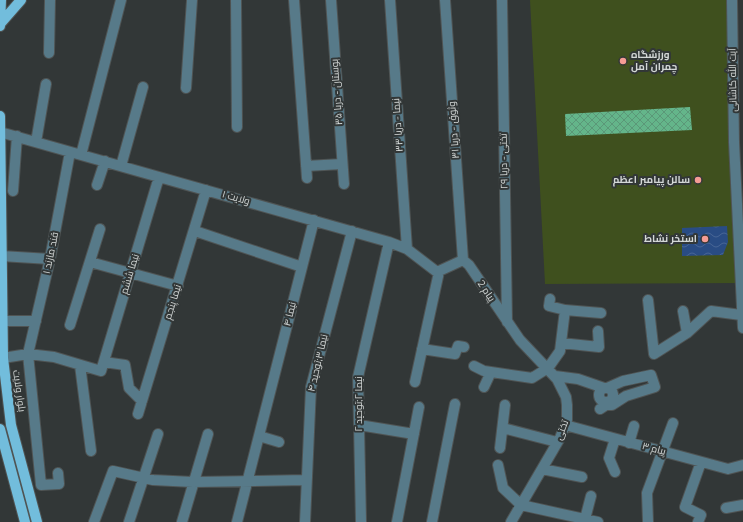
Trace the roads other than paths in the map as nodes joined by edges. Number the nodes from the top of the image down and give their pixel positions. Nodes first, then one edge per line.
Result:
1 (1, 0) edge
2 (21, 0) edge
3 (50, 0) edge
4 (121, 0) edge
5 (192, 0) edge
6 (236, 0) edge
7 (294, 0) edge
8 (331, 0) edge
9 (390, 0) edge
10 (445, 0) edge
11 (502, 0) edge
12 (732, 0) edge
13 (0, 24) edge
14 (0, 30) edge
15 (48, 53) dead end
16 (46, 84) dead end
17 (143, 87) dead end
18 (186, 88) dead end
19 (0, 116) edge
20 (237, 126) dead end
21 (0, 132) edge
22 (17, 136) junction
23 (36, 142) junction
24 (738, 142) edge
25 (70, 152) junction
26 (81, 155) junction
27 (105, 161) junction
28 (342, 164) junction
29 (121, 166) junction
30 (306, 166) junction
31 (159, 177) junction
32 (306, 178) dead end
33 (344, 184) dead end
34 (97, 185) dead end
35 (206, 190) junction
36 (13, 191) dead end
37 (314, 220) junction
38 (100, 229) dead end
39 (195, 231) junction
40 (352, 231) junction
41 (389, 242) junction
42 (407, 249) junction
43 (1, 256) junction
44 (50, 259) junction
45 (463, 260) junction
46 (90, 262) junction
47 (302, 266) junction
48 (439, 272) junction
49 (130, 273) junction
50 (178, 286) junction
51 (550, 299) dead end
52 (648, 300) dead end
53 (565, 310) junction
54 (683, 311) dead end
55 (601, 313) dead end
56 (741, 316) junction
57 (2, 321) junction
58 (36, 321) junction
59 (507, 322) junction
60 (70, 324) dead end
61 (743, 328) edge
62 (598, 331) dead end
63 (687, 333) junction
64 (561, 343) junction
65 (464, 347) dead end
66 (422, 349) junction
67 (28, 354) junction
68 (3, 358) junction
69 (80, 365) junction
70 (474, 366) dead end
71 (103, 367) junction
72 (548, 368) junction
73 (491, 372) junction
74 (555, 376) junction
75 (623, 381) junction
76 (415, 382) dead end
77 (484, 387) dead end
78 (606, 388) junction
79 (626, 396) junction
80 (142, 401) junction
81 (455, 404) dead end
82 (505, 405) dead end
83 (419, 407) dead end
84 (138, 414) dead end
85 (673, 423) dead end
86 (359, 425) junction
87 (565, 425) junction
88 (634, 426) dead end
89 (503, 428) junction
90 (0, 429) edge
91 (158, 434) dead end
92 (208, 434) dead end
93 (414, 434) junction
94 (259, 436) junction
95 (615, 439) junction
96 (279, 442) dead end
97 (558, 442) junction
98 (630, 442) junction
99 (500, 448) dead end
100 (91, 451) dead end
101 (662, 451) junction
102 (701, 462) junction
103 (498, 465) dead end
104 (743, 466) edge
105 (542, 469) junction
106 (615, 472) dead end
107 (58, 473) dead end
108 (582, 477) dead end
109 (143, 480) junction
110 (306, 480) junction
111 (248, 481) junction
112 (193, 482) junction
113 (591, 496) dead end
114 (520, 505) junction
115 (743, 505) edge
116 (726, 508) dead end
117 (580, 519) edge
118 (25, 522) edge
119 (37, 522) edge
120 (94, 522) edge
121 (129, 522) edge
122 (182, 522) edge
123 (237, 522) edge
124 (305, 522) edge
125 (361, 522) edge
126 (397, 522) edge
127 (432, 522) edge
128 (511, 522) edge
129 (598, 522) edge
130 (648, 522) edge
131 (698, 522) edge

1 - 13 main road
2 - 13 main road
3 - 15 street
4 - 26 street
5 - 18 street
6 - 20 street
7 - 30 street
8 - 28 street, بوستان - دریا ۳۵
9 - 42 street, نیما - دریا ۳۳
10 - 45 street, وثوق - دریا ۳۱
11 - 59 street, تختی - دریا ۲۹
12 - 24 street, آیت الله کاشانی
13 - 14 main road
16 - 23 street
17 - 29 street
19 - 21 main road, بلوار ولایت
21 - 22 street, ولایت ۱
21 - 43 main road, بلوار ولایت
22 - 23 street, ولایت ۱
22 - 36 street
23 - 25 street, ولایت ۱
24 - 56 street, آیت الله کاشانی
25 - 26 street, ولایت ۱
25 - 44 street, قند مازند ۱
26 - 27 street, ولایت ۱
27 - 29 street, ولایت ۱
27 - 34 street
28 - 30 street
28 - 33 street, بوستان - دریا ۳۵
29 - 31 street, ولایت ۱
30 - 32 street
31 - 35 street, ولایت ۱
31 - 49 street, نیما ششم
35 - 37 street, ولایت ۱
35 - 39 street, نیما پنجم
37 - 40 street, ولایت ۱
37 - 47 street, نیما ۴
38 - 46 street
39 - 47 street
39 - 50 street, نیما پنجم
40 - 41 street, ولایت ۱
40 - 110 street, نیما ۳;توحید ۴
41 - 42 street, ولایت ۱
41 - 86 street, نیما ۲;توحید ۲
42 - 48 street, ولایت ۱
43 - 44 street
43 - 57 main road, بلوار ولایت
44 - 58 street, قند مازند ۱
45 - 48 street
45 - 59 street, پیام 2
46 - 49 street
46 - 60 street
47 - 94 street, نیما ۴
48 - 66 street
49 - 50 street
49 - 71 street, نیما ششم
50 - 80 street, نیما پنجم
51 - 53 street
52 - 63 street
53 - 55 street
53 - 64 street
54 - 63 street
56 - 61 street, آیت الله کاشانی
56 - 63 street
57 - 58 street
57 - 68 main road, بلوار ولایت
58 - 67 street, قند مازند ۱
59 - 72 street, تختی
62 - 64 street
64 - 72 street
65 - 66 street
66 - 76 street
67 - 68 street
67 - 69 street
67 - 107 street, قند مازند ۱
68 - 119 main road, بلوار ولایت
69 - 71 street
69 - 100 street
70 - 73 street
71 - 80 street
72 - 73 street
72 - 74 street, تختی
73 - 77 street
74 - 78 street
74 - 87 street, تختی
75 - 78 street
75 - 79 street
75 - 79 street
78 - 79 street
80 - 84 street, نیما پنجم
81 - 127 street
82 - 89 street
83 - 93 street
85 - 101 street
86 - 93 street
86 - 125 street, نیما ۲;توحید ۲
87 - 95 street, پيام ۳
87 - 97 street, تختی
88 - 98 street
89 - 97 street
89 - 99 street
90 - 118 main road
91 - 109 street
92 - 112 street
93 - 126 street
94 - 96 street
94 - 111 street, نیما ۴
95 - 98 street, پيام ۳
95 - 106 street
97 - 105 street, تختی
98 - 101 street, پيام ۳
101 - 102 street, پيام ۳
101 - 130 street
102 - 104 street, پيام ۳
102 - 131 street
103 - 114 street
105 - 108 street
105 - 114 street, تختی
109 - 112 street
109 - 120 street
109 - 121 street
110 - 111 street
110 - 124 street, نیما ۳;توحید ۴
111 - 112 street
111 - 123 street, نیما ۴
112 - 122 street
113 - 117 street
114 - 117 street
114 - 128 street, تختی
115 - 116 street
117 - 129 street

